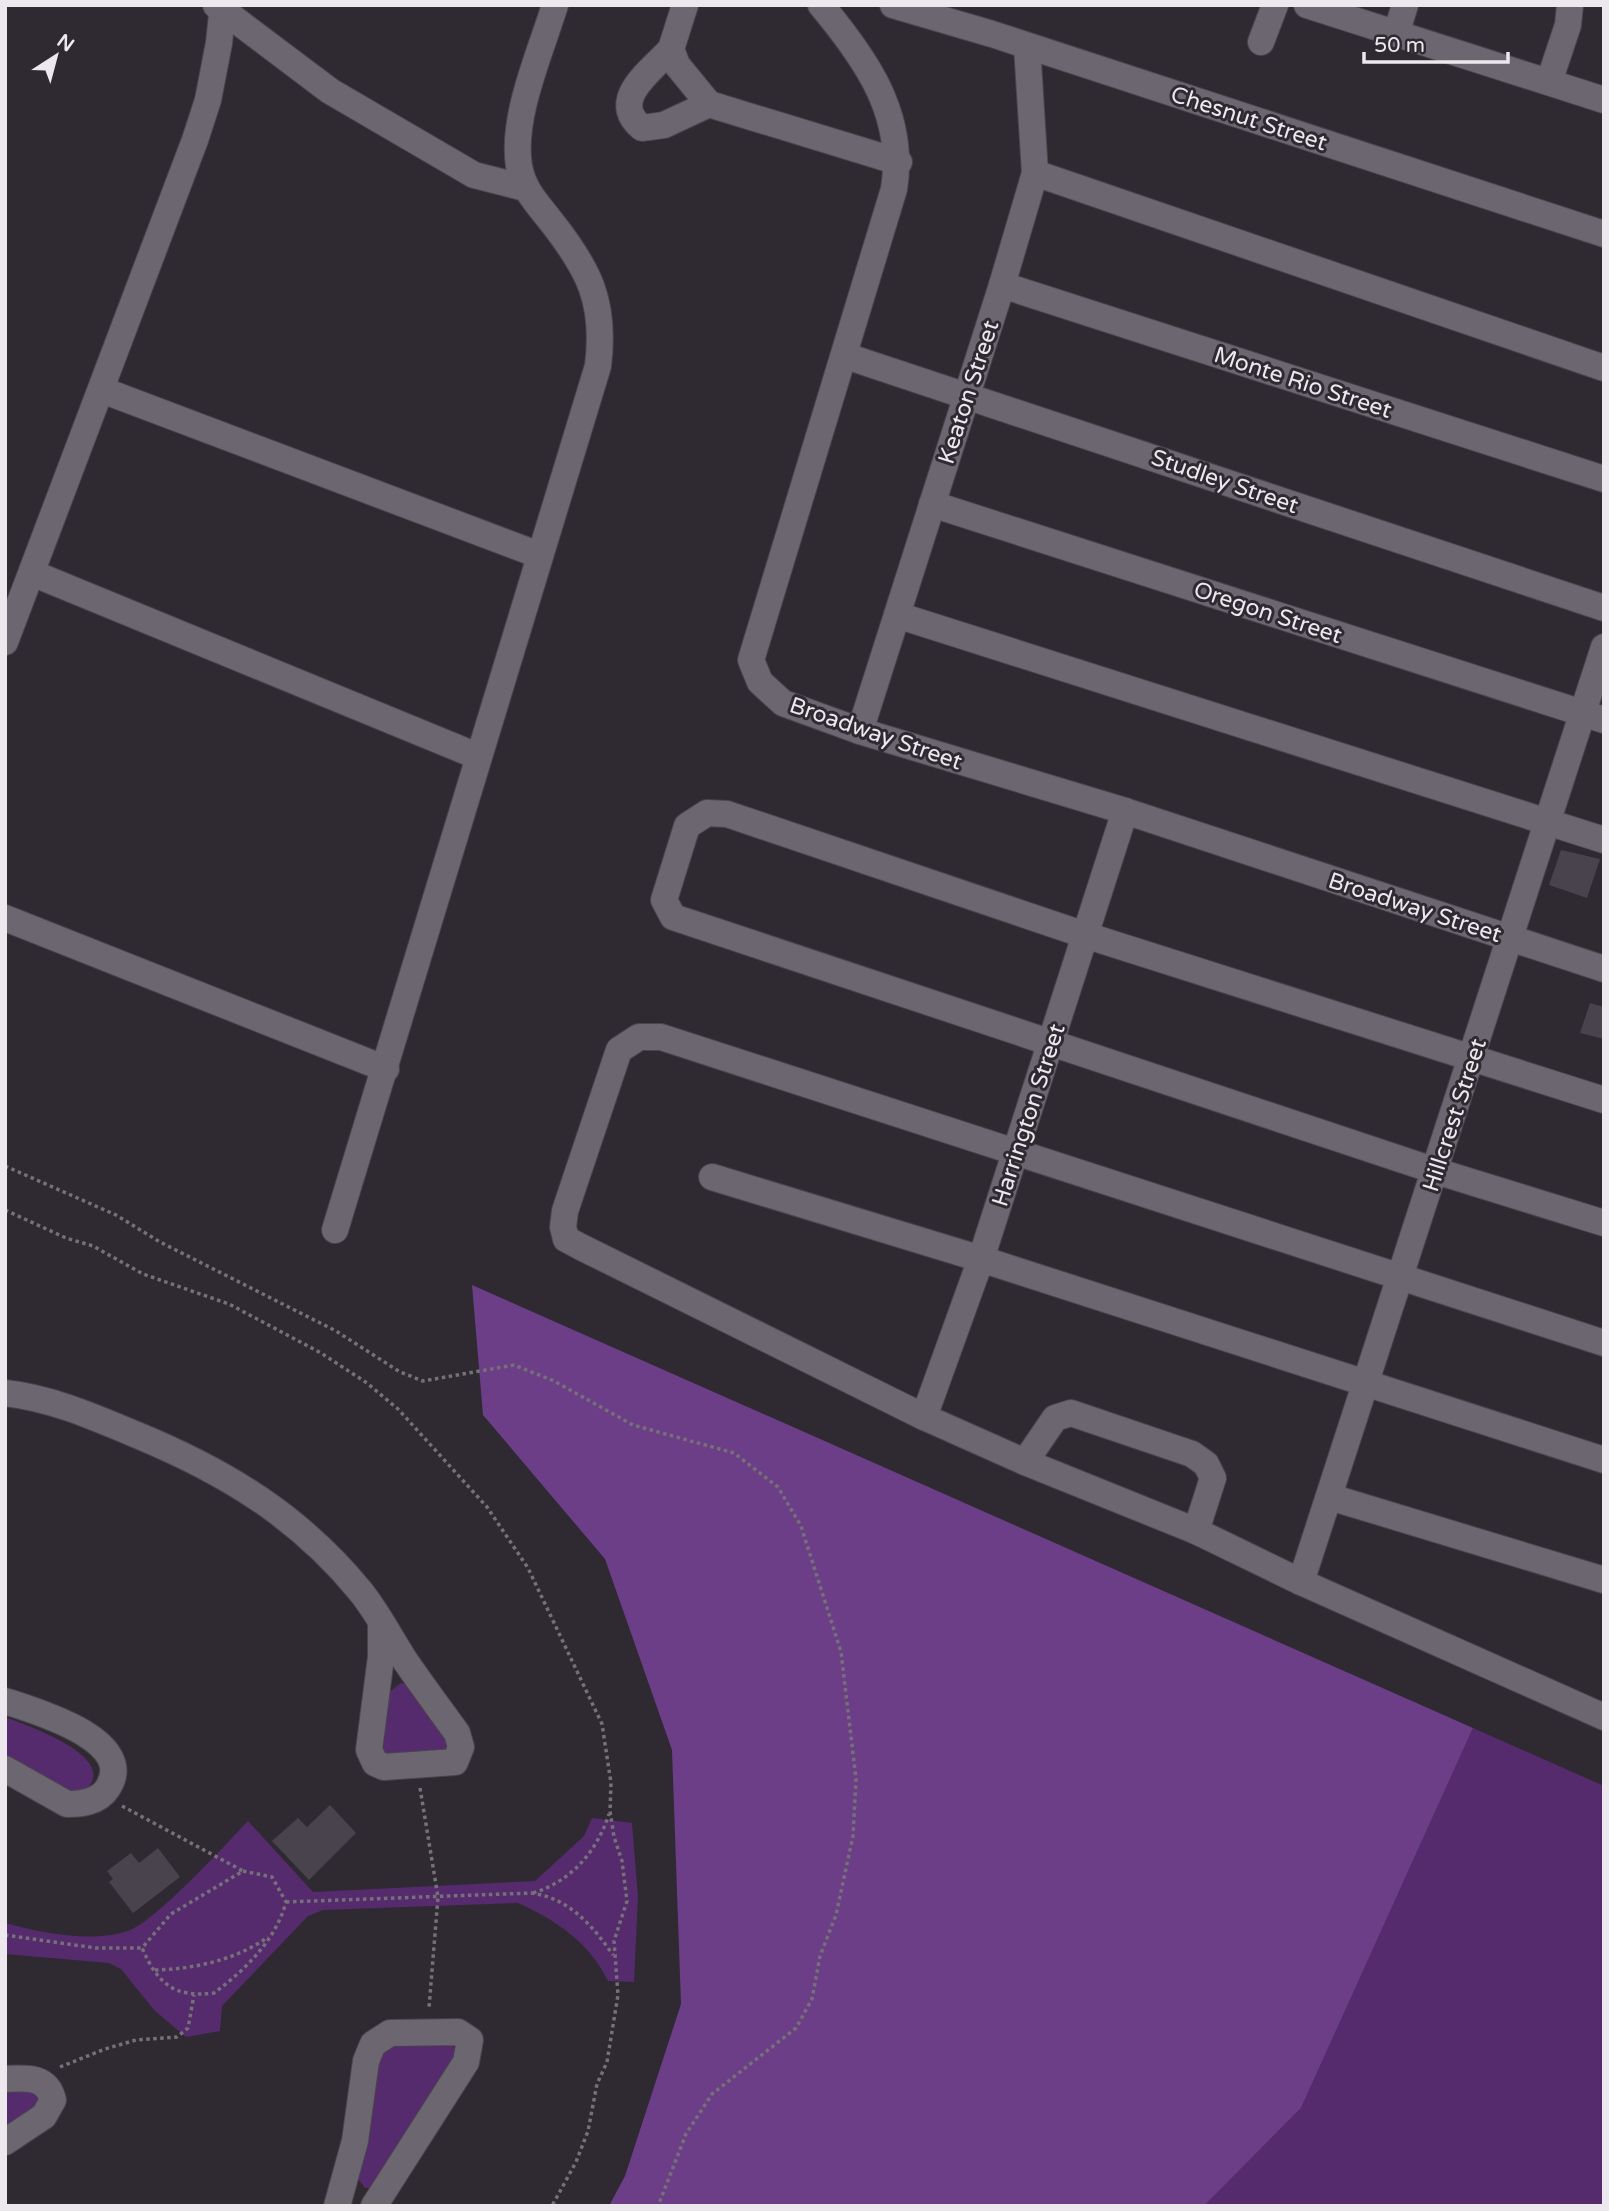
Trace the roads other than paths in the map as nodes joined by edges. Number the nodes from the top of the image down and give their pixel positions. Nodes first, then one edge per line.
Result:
1 (555, 5) edge
2 (685, 5) edge
3 (821, 5) edge
4 (894, 5) edge
5 (1275, 5) edge
6 (1307, 5) edge
7 (1405, 5) edge
8 (1570, 5) edge
9 (220, 7) edge
10 (1396, 34) junction
11 (1261, 42) dead end
12 (1027, 46) junction
13 (671, 49) junction
14 (1549, 82) junction
15 (1604, 100) edge
16 (709, 104) junction
17 (899, 162) junction
18 (1035, 173) junction
19 (525, 188) junction
20 (1604, 234) edge
21 (1002, 285) junction
22 (846, 356) junction
23 (1604, 368) edge
24 (102, 390) junction
25 (967, 395) junction
26 (1604, 479) edge
27 (932, 504) junction
28 (538, 555) junction
29 (32, 573) junction
30 (1604, 608) edge
31 (897, 615) junction
32 (5, 642) edge
33 (1604, 647) edge
34 (1594, 716) edge
35 (860, 732) junction
36 (477, 755) junction
37 (1125, 811) junction
38 (1549, 822) junction
39 (1604, 840) edge
40 (5, 909) edge
41 (5, 918) edge
42 (32, 929) junction
43 (1085, 935) junction
44 (1511, 939) junction
45 (1604, 969) edge
46 (1052, 1042) junction
47 (1472, 1059) junction
48 (386, 1069) junction
49 (1604, 1100) edge
50 (1015, 1154) junction
51 (1436, 1171) junction
52 (712, 1177) dead end
53 (1604, 1223) edge
54 (335, 1230) dead end
55 (981, 1259) junction
56 (1401, 1278) junction
57 (1604, 1343) edge
58 (5, 1380) edge
59 (1367, 1382) junction
60 (17, 1394) edge
61 (924, 1417) junction
62 (1604, 1460) edge
63 (1025, 1462) junction
64 (1330, 1497) junction
65 (1196, 1531) junction
66 (1604, 1580) edge
67 (1301, 1582) junction
68 (381, 1622) junction
69 (5, 1701) edge
70 (1604, 1717) edge
71 (5, 1769) edge
72 (5, 2079) edge
73 (5, 2142) edge
74 (337, 2206) edge
75 (374, 2206) edge

1 - 19 street
2 - 13 street
3 - 17 street, Broadway Street
4 - 12 street, Chesnut Street
5 - 11 street
6 - 10 street
7 - 10 street
8 - 14 street
9 - 19 street
9 - 24 street
10 - 14 street
12 - 18 street, Keaton Street
12 - 20 street, Chesnut Street
13 - 16 street
13 - 16 street
14 - 15 street
16 - 17 street
17 - 22 street, Broadway Street
18 - 21 street, Keaton Street
18 - 23 street
19 - 28 street
21 - 25 street, Keaton Street
21 - 26 street, Monte Rio Street
22 - 25 street, Studley Street
22 - 35 street, Broadway Street
24 - 28 street
24 - 29 street
25 - 27 street, Keaton Street
25 - 30 street, Studley Street
27 - 31 street, Keaton Street
27 - 34 street, Oregon Street
28 - 36 street
29 - 32 street
29 - 36 street
31 - 35 street, Keaton Street
31 - 38 street
33 - 34 street, Hillcrest Street
34 - 38 street, Hillcrest Street
35 - 37 street, Broadway Street
36 - 48 street
37 - 43 street, Harrington Street
37 - 44 street, Broadway Street
38 - 39 street
38 - 44 street, Hillcrest Street
40 - 42 street
41 - 42 street
42 - 48 street
43 - 46 street, Harrington Street
43 - 46 street
43 - 47 street
44 - 45 street, Broadway Street
44 - 47 street, Hillcrest Street
46 - 50 street, Harrington Street
46 - 51 street
47 - 49 street
47 - 51 street, Hillcrest Street
48 - 54 street
50 - 55 street, Harrington Street
50 - 56 street
50 - 61 street
51 - 53 street
51 - 56 street, Hillcrest Street
52 - 55 street
55 - 59 street
55 - 61 street, Harrington Street
56 - 57 street
56 - 59 street, Hillcrest Street
58 - 60 street
59 - 62 street
59 - 64 street, Hillcrest Street
60 - 68 street
61 - 63 street
63 - 65 street
63 - 65 street
64 - 66 street
64 - 67 street, Hillcrest Street
65 - 67 street
67 - 70 street
68 - 68 street
69 - 71 street
72 - 73 street
74 - 75 street

